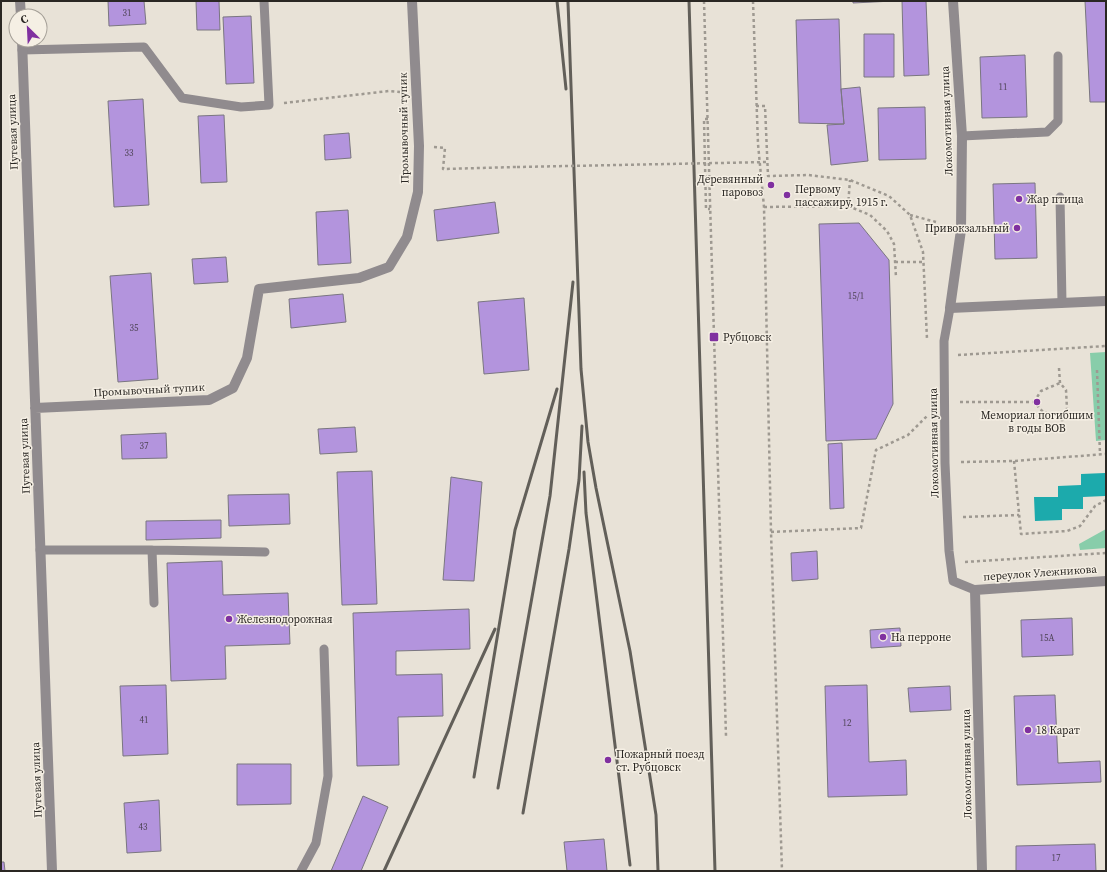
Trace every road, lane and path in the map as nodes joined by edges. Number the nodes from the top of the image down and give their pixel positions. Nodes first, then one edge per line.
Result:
1 (264, 1) edge
2 (412, 1) edge
3 (704, 1) edge
4 (753, 1) edge
5 (953, 1) edge
6 (48, 45) edge
7 (22, 48) edge
8 (1058, 56) dead end
9 (416, 93) junction
10 (269, 105) junction
11 (756, 106) junction
12 (708, 119) junction
13 (962, 136) junction
14 (445, 148) dead end
15 (768, 162) junction
16 (706, 164) junction
17 (850, 180) junction
18 (1060, 197) dead end
19 (848, 206) junction
20 (764, 207) junction
21 (710, 209) junction
22 (910, 215) junction
23 (936, 222) dead end
24 (895, 262) junction
25 (924, 262) junction
26 (896, 277) dead end
27 (1106, 301) edge
28 (1062, 303) junction
29 (950, 308) junction
30 (927, 340) dead end
31 (1106, 346) edge
32 (944, 356) junction
33 (1059, 368) dead end
34 (1097, 370) dead end
35 (1060, 383) junction
36 (958, 402) dead end
37 (1034, 402) junction
38 (35, 408) junction
39 (927, 409) dead end
40 (1062, 417) junction
41 (1062, 433) dead end
42 (1100, 454) junction
43 (1106, 454) edge
44 (959, 455) dead end
45 (1014, 461) junction
46 (1106, 500) edge
47 (1019, 515) junction
48 (960, 518) dead end
49 (771, 532) junction
50 (40, 550) junction
51 (152, 550) junction
52 (265, 552) dead end
53 (1106, 553) edge
54 (962, 562) dead end
55 (1106, 581) edge
56 (975, 590) junction
57 (154, 603) dead end
58 (324, 649) dead end
59 (726, 736) dead end
60 (52, 871) edge
61 (301, 871) edge
62 (782, 871) edge
63 (982, 871) edge

1 - 10 lane
2 - 9 street, Промывочный тупик
3 - 12 path
4 - 11 path
5 - 13 street, Локомотивная улица
6 - 10 lane
7 - 38 street, Путевая улица
8 - 13 lane
9 - 10 path
9 - 38 street, Промывочный тупик
11 - 15 path
11 - 20 path
12 - 16 path
12 - 21 path
13 - 29 street, Локомотивная улица
14 - 16 path, bridge
15 - 16 path, bridge
15 - 17 path
16 - 21 path
17 - 19 path
17 - 22 path
18 - 28 lane
19 - 20 path
19 - 24 path
20 - 49 path
21 - 59 path
22 - 23 path
22 - 25 path
24 - 25 path
24 - 26 path
25 - 30 path
27 - 28 street
28 - 29 street
29 - 32 lane, Локомотивная улица
31 - 32 path
32 - 56 lane, Локомотивная улица
33 - 35 path
34 - 42 path
35 - 37 path
35 - 40 path
36 - 37 path
37 - 40 path
38 - 50 street, Путевая улица
39 - 49 path
40 - 41 path
42 - 43 path
42 - 45 path
44 - 45 path
45 - 47 path
46 - 47 path
47 - 48 path
49 - 62 path
50 - 51 lane
50 - 60 street, Путевая улица
51 - 52 lane
51 - 57 lane
53 - 54 path
55 - 56 street, переулок Улежникова
56 - 63 street, Локомотивная улица
58 - 61 lane

